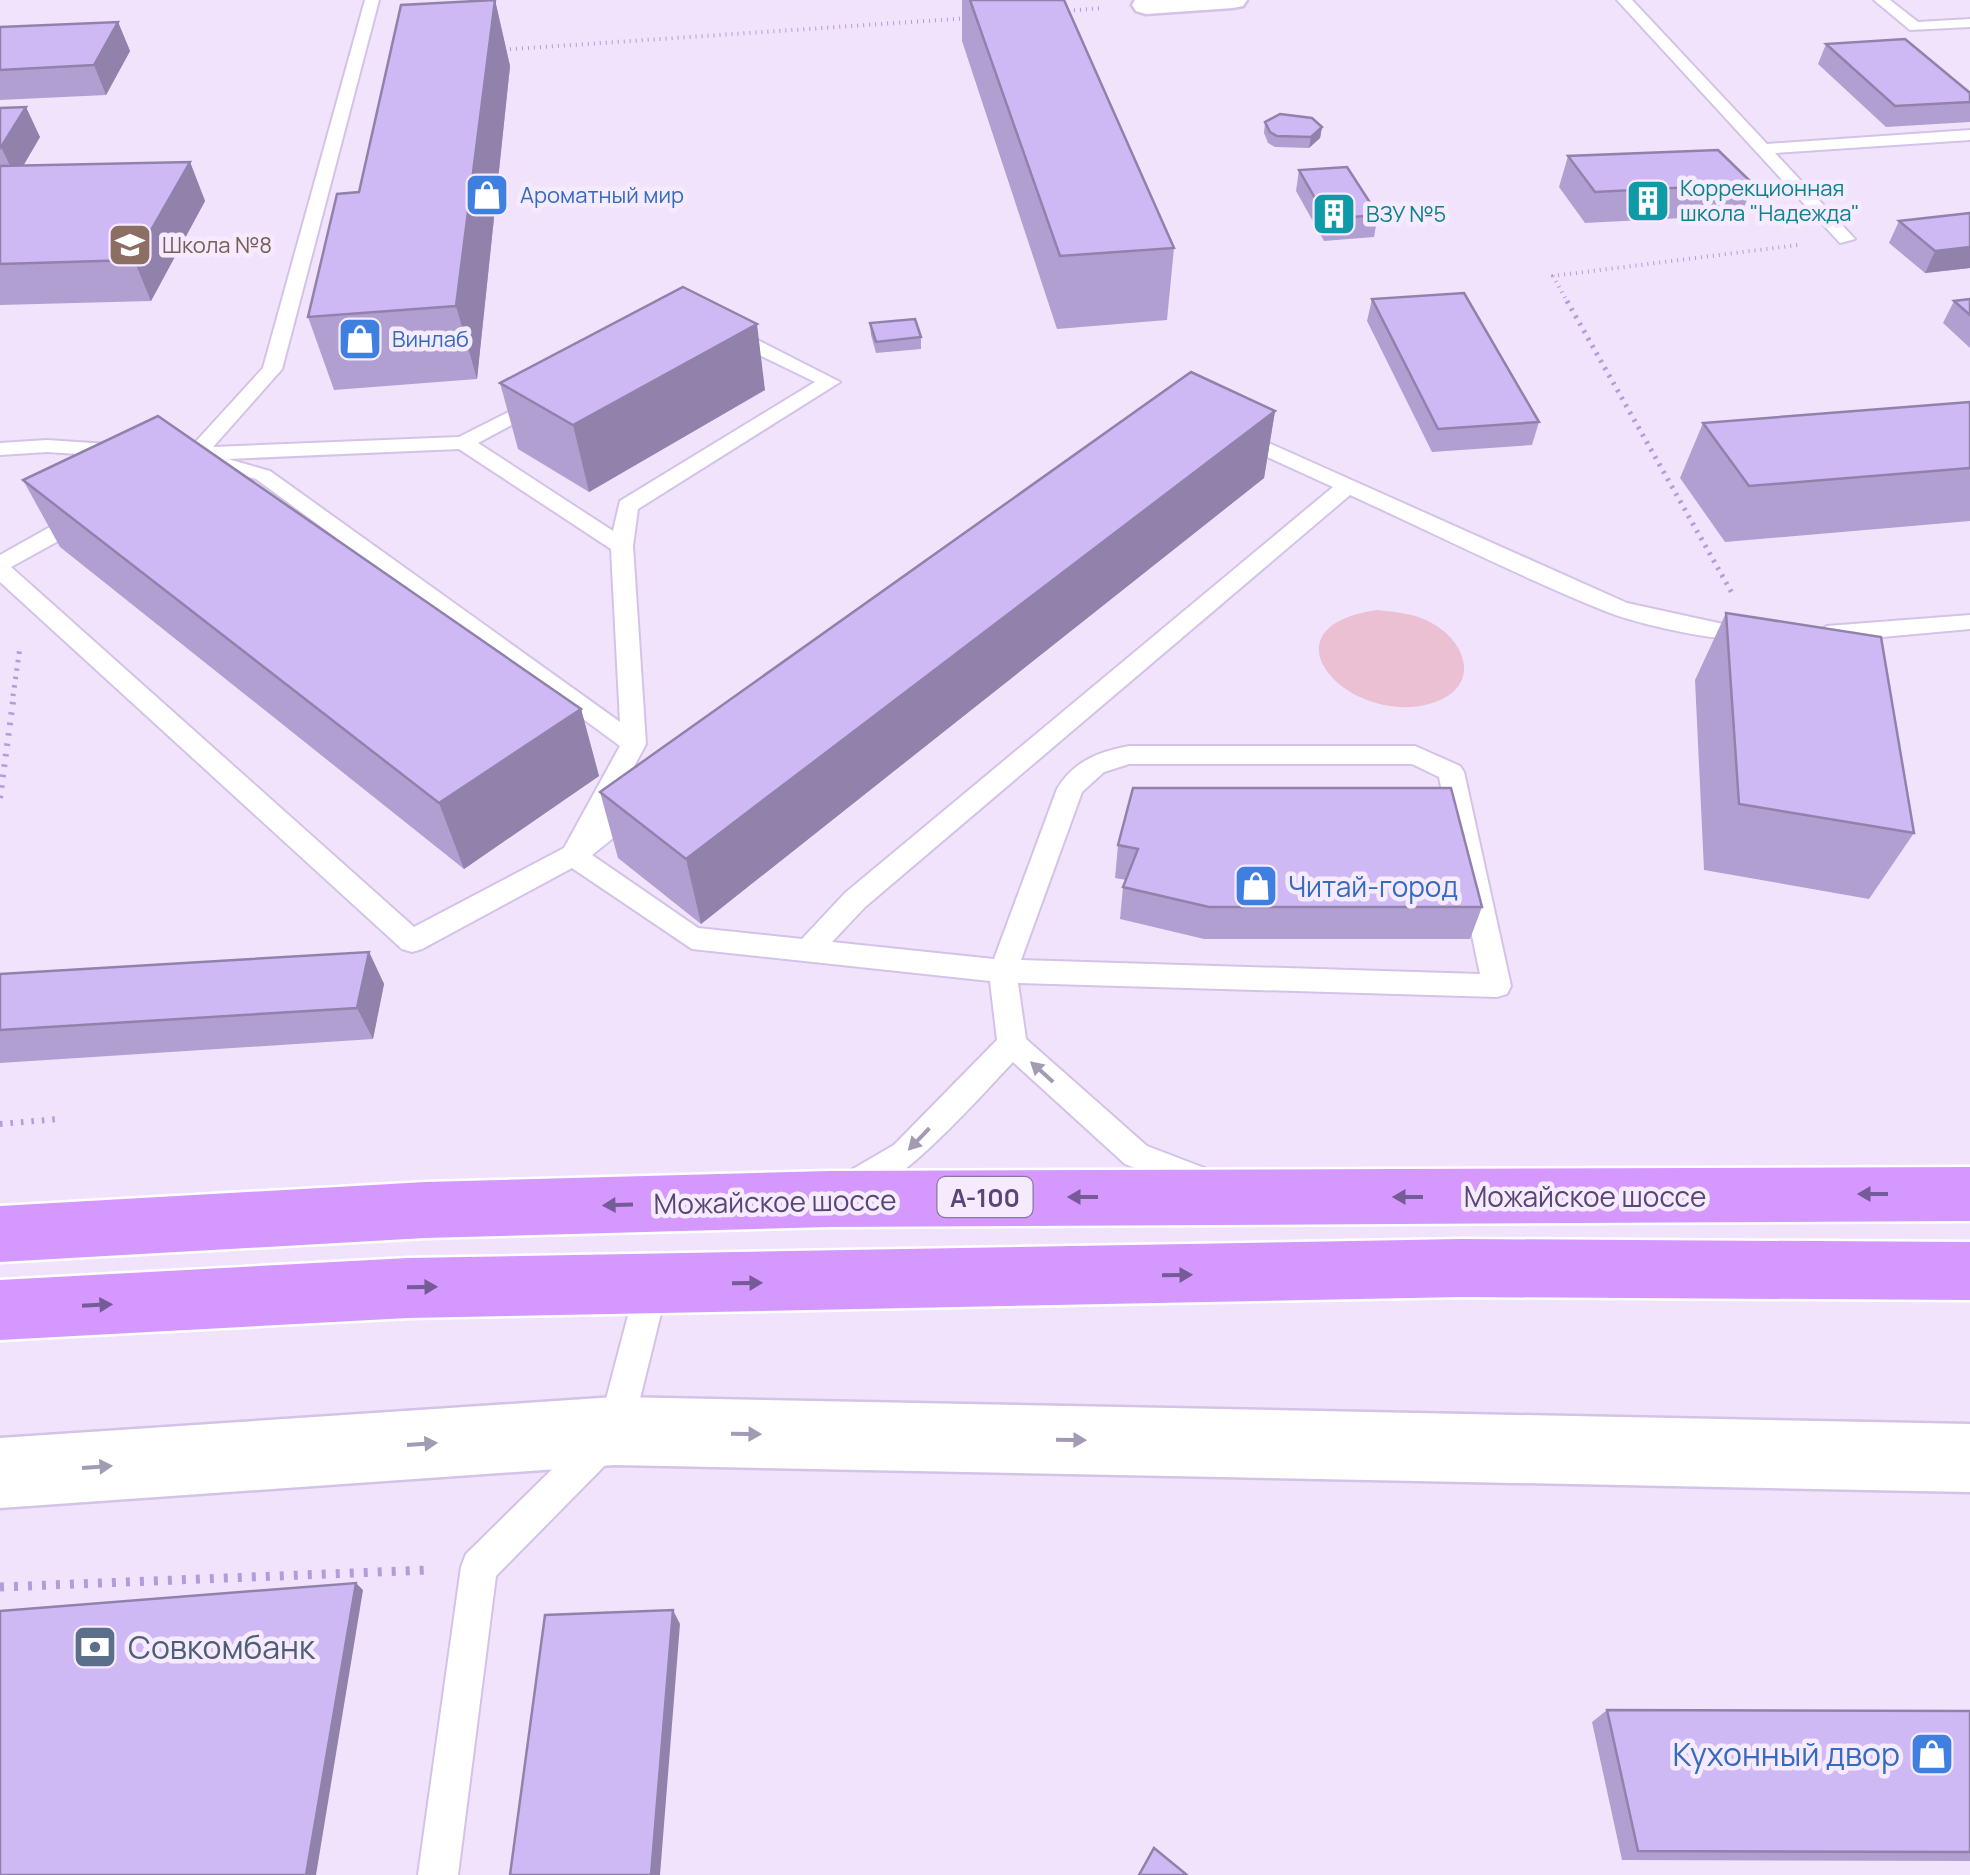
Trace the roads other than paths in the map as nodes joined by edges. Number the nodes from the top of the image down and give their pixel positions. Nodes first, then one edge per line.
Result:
1 (372, 0) edge
2 (1233, 0) edge
3 (1624, 0) edge
4 (1882, 0) edge
5 (1146, 6) road end
6 (1970, 23) edge
7 (1970, 135) edge
8 (1763, 149) junction
9 (1846, 240) road end
10 (699, 318) edge
11 (564, 390) edge
12 (1216, 427) edge
13 (463, 443) junction
14 (0, 449) edge
15 (194, 456) junction
16 (1348, 486) junction
17 (97, 510) edge
18 (622, 546) junction
19 (0, 567) edge
20 (1970, 622) edge
21 (634, 744) junction
22 (653, 797) edge
23 (573, 855) junction
24 (808, 950) junction
25 (1003, 970) junction
26 (1012, 1044) junction
27 (1970, 1194) edge
28 (1240, 1197) junction
29 (830, 1199) junction
30 (0, 1234) edge
31 (1970, 1271) edge
32 (652, 1284) junction
33 (0, 1310) edge
34 (615, 1431) junction
35 (1970, 1458) edge
36 (0, 1473) edge
37 (438, 1875) edge

1 - 15 lane
2 - 5 street
3 - 8 lane
4 - 6 lane
7 - 8 lane
8 - 9 lane
10 - 18 lane
11 - 13 lane
12 - 16 lane
13 - 15 lane
13 - 18 lane
14 - 15 lane
15 - 21 lane
16 - 20 lane
16 - 24 lane
17 - 19 lane
18 - 21 lane
19 - 23 lane
21 - 23 lane
22 - 23 lane
23 - 24 lane
24 - 25 lane
25 - 25 lane
25 - 26 lane
28 -> 26 lane
26 -> 29 lane
27 -> 28 main road, Можайское шоссе / А-100
28 -> 29 main road, Можайское шоссе / А-100
29 -> 30 main road, Можайское шоссе / А-100
32 -> 31 main road
33 -> 32 main road
32 - 34 lane
34 -> 35 street
36 -> 34 street
34 - 37 lane

